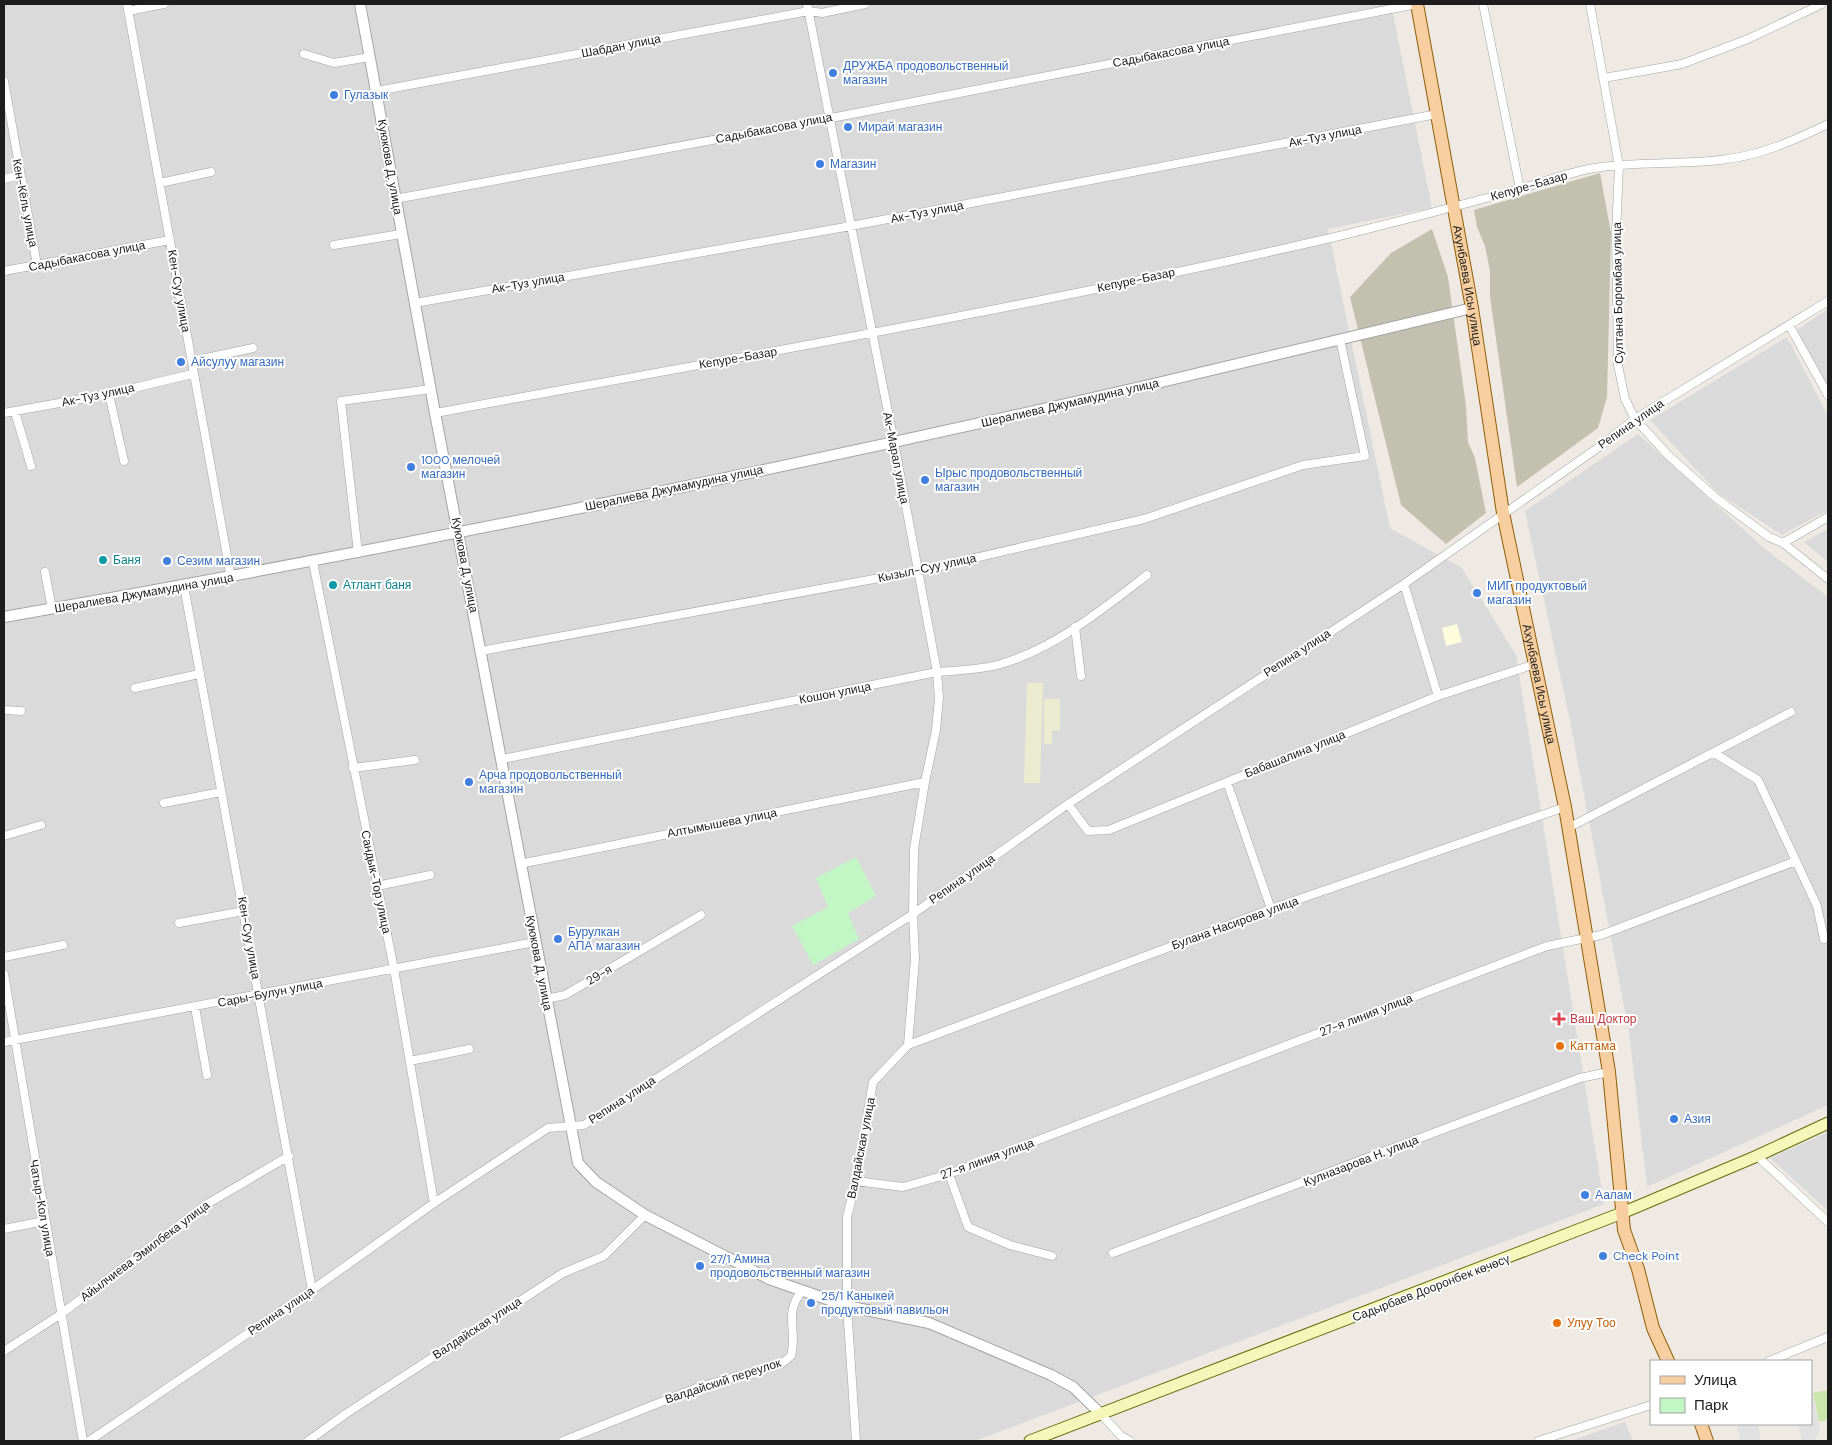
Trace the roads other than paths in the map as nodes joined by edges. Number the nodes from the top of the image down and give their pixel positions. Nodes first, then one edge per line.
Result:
1 (164, 4) edge
2 (360, 4) edge
3 (865, 4) edge
4 (1417, 4) edge
5 (1483, 4) edge
6 (1590, 4) edge
7 (1822, 4) edge
8 (808, 7) edge
9 (127, 8) edge
10 (304, 54) dead end
11 (370, 57) junction
12 (1604, 78) junction
13 (4, 81) edge
14 (377, 91) junction
15 (1438, 114) junction
16 (831, 118) junction
17 (1828, 124) edge
18 (1619, 166) junction
19 (211, 172) dead end
20 (20, 175) junction
21 (4, 179) edge
22 (160, 183) junction
23 (1520, 189) junction
24 (395, 199) junction
25 (1455, 206) junction
26 (852, 226) junction
27 (402, 234) junction
28 (170, 240) junction
29 (334, 245) dead end
30 (37, 265) junction
31 (4, 271) edge
32 (1828, 301) edge
33 (415, 303) junction
34 (1472, 308) junction
35 (1789, 325) junction
36 (871, 334) junction
37 (1340, 339) junction
38 (253, 348) dead end
39 (192, 361) junction
40 (192, 374) junction
41 (431, 389) junction
42 (109, 394) junction
43 (1828, 395) edge
44 (15, 412) junction
45 (4, 413) edge
46 (435, 413) junction
47 (1635, 419) junction
48 (894, 442) junction
49 (124, 462) dead end
50 (31, 466) dead end
51 (1503, 513) junction
52 (1828, 518) edge
53 (458, 533) junction
54 (1783, 544) junction
55 (358, 553) junction
56 (313, 562) junction
57 (918, 571) junction
58 (45, 572) dead end
59 (1147, 575) dead end
60 (230, 578) junction
61 (1828, 579) edge
62 (1404, 584) junction
63 (184, 586) junction
64 (52, 609) junction
65 (4, 617) edge
66 (1075, 627) junction
67 (482, 651) junction
68 (1535, 664) junction
69 (937, 672) junction
70 (199, 674) junction
71 (1081, 676) dead end
72 (136, 688) dead end
73 (1438, 696) junction
74 (4, 710) edge
75 (20, 711) dead end
76 (1791, 712) dead end
77 (1714, 752) junction
78 (502, 759) junction
79 (415, 760) dead end
80 (353, 768) junction
81 (925, 782) junction
82 (1226, 782) junction
83 (221, 792) junction
84 (164, 803) dead end
85 (1068, 804) junction
86 (1565, 807) junction
87 (42, 825) dead end
88 (1568, 828) junction
89 (4, 836) edge
90 (1796, 861) junction
91 (520, 864) junction
92 (430, 875) dead end
93 (377, 886) junction
94 (1271, 909) junction
95 (244, 910) junction
96 (913, 914) junction
97 (701, 915) dead end
98 (179, 923) dead end
99 (1587, 938) junction
100 (1824, 939) dead end
101 (535, 942) junction
102 (63, 945) dead end
103 (4, 957) edge
104 (394, 969) junction
105 (4, 974) edge
106 (259, 994) junction
107 (546, 1000) junction
108 (195, 1007) junction
109 (15, 1040) junction
110 (4, 1042) edge
111 (908, 1046) junction
112 (469, 1049) dead end
113 (410, 1061) junction
114 (1609, 1072) junction
115 (206, 1075) dead end
116 (1828, 1123) edge
117 (571, 1127) junction
118 (289, 1156) junction
119 (1758, 1156) junction
120 (949, 1174) junction
121 (856, 1181) junction
122 (434, 1203) junction
123 (1622, 1213) junction
124 (645, 1216) junction
125 (44, 1221) junction
126 (1828, 1222) edge
127 (4, 1229) edge
128 (1113, 1253) dead end
129 (1052, 1256) dead end
130 (312, 1290) junction
131 (802, 1291) junction
132 (847, 1306) junction
133 (60, 1314) junction
134 (1828, 1337) edge
135 (4, 1351) edge
136 (1668, 1360) edge
137 (1771, 1360) edge
138 (1650, 1405) edge
139 (1101, 1414) junction
140 (1701, 1425) edge
141 (83, 1441) edge
142 (89, 1441) edge
143 (308, 1441) edge
144 (563, 1441) edge
145 (856, 1441) edge
146 (1030, 1441) edge
147 (1130, 1441) edge
148 (1538, 1441) edge
149 (1707, 1441) edge

1 - 9 street
2 - 11 street, Куюкова Д. улица
3 - 8 street, Шабдан улица
4 - 15 main road, Ахунбаева Исы улица
4 - 16 street, Садыбакасова улица
5 - 23 street
6 - 12 street, Султана Боромбая улица
7 - 12 street
8 - 14 street, Шабдан улица
8 - 16 street, Ак-Марал улица
9 - 22 street, Кен-Суу улица
10 - 11 street
11 - 14 street, Куюкова Д. улица
12 - 18 street, Султана Боромбая улица
13 - 20 street, Кен-Кёль улица
14 - 24 street, Куюкова Д. улица
15 - 25 main road, Ахунбаева Исы улица
15 - 26 street, Ак-Туз улица
16 - 24 street, Садыбакасова улица
16 - 26 street, Ак-Марал улица
17 - 18 street, Кепуре-Базар
18 - 23 street, Кепуре-Базар
18 - 47 street, Султана Боромбая улица
19 - 22 street
20 - 21 street
20 - 30 street, Кен-Кёль улица
22 - 28 street, Кен-Суу улица
23 - 25 street, Кепуре-Базар
24 - 27 street, Куюкова Д. улица
25 - 34 main road, Ахунбаева Исы улица
25 - 36 street, Кепуре-Базар
26 - 33 street, Ак-Туз улица
26 - 36 street, Ак-Марал улица
27 - 29 street
27 - 33 street, Куюкова Д. улица
28 - 30 street, Садыбакасова улица
28 - 39 street, Кен-Суу улица
30 - 31 street, Садыбакасова улица
32 - 35 street, Репина улица
33 - 41 street, Куюкова Д. улица
34 - 37 street, Шералиева Джумамудина улица
34 - 51 main road, Ахунбаева Исы улица
35 - 43 street
35 - 47 street, Репина улица
36 - 46 street, Кепуре-Базар
36 - 48 street, Ак-Марал улица
37 - 48 street, Шералиева Джумамудина улица
37 - 57 street, Кызыл-Суу улица
38 - 39 street
39 - 40 street, Кен-Суу улица
40 - 42 street, Ак-Туз улица
40 - 60 street, Кен-Суу улица
41 - 46 street, Куюкова Д. улица
41 - 55 street
42 - 44 street, Ак-Туз улица
42 - 49 street
44 - 45 street, Ак-Туз улица
44 - 50 street
46 - 53 street, Куюкова Д. улица
47 - 51 street, Репина улица
47 - 54 street, Султана Боромбая улица
48 - 53 street, Шералиева Джумамудина улица
48 - 57 street, Ак-Марал улица
51 - 62 street, Репина улица
51 - 68 main road, Ахунбаева Исы улица
52 - 54 street
53 - 55 street, Шералиева Джумамудина улица
53 - 67 street, Куюкова Д. улица
54 - 61 street, Султана Боромбая улица
55 - 56 street, Шералиева Джумамудина улица
56 - 60 street, Шералиева Джумамудина улица
56 - 80 street, Сандык-Тор улица
57 - 67 street, Кызыл-Суу улица
57 - 69 street, Ак-Марал улица
58 - 64 street
59 - 66 street, Кошон улица
60 - 63 street, Шералиева Джумамудина улица
62 - 73 street
62 - 85 street, Репина улица
63 - 64 street, Шералиева Джумамудина улица
63 - 70 street, Кен-Суу улица
64 - 65 street, Шералиева Джумамудина улица
66 - 69 street, Кошон улица
66 - 71 street
67 - 78 street, Куюкова Д. улица
68 - 73 street, Бабашалина улица
68 - 86 main road, Ахунбаева Исы улица
69 - 78 street, Кошон улица
69 - 81 street, Ак-Марал улица
70 - 72 street
70 - 83 street, Кен-Суу улица
73 - 82 street, Бабашалина улица
74 - 75 street
76 - 77 street
77 - 88 street
77 - 90 street
78 - 91 street, Куюкова Д. улица
79 - 80 street
80 - 93 street, Сандык-Тор улица
81 - 91 street, Алтымышева улица
81 - 96 street, Ак-Марал улица
82 - 85 street, Бабашалина улица
82 - 94 street
83 - 84 street
83 - 95 street, Кен-Суу улица
85 - 96 street, Репина улица
86 - 88 main road, Ахунбаева Исы улица
86 - 94 street, Булана Насирова улица
87 - 89 street
88 - 99 main road, Ахунбаева Исы улица
90 - 99 street, 27-я линия улица
90 - 100 street
91 - 101 street, Куюкова Д. улица
92 - 93 street
93 - 104 street, Сандык-Тор улица
94 - 111 street, Булана Насирова улица
95 - 98 street
95 - 106 street, Кен-Суу улица
96 - 111 street
96 - 117 street, Репина улица
97 - 107 street, 29-я
99 - 114 main road, Ахунбаева Исы улица
99 - 120 street, 27-я линия улица
101 - 104 street, Сары-Булун улица
101 - 107 street, Куюкова Д. улица
102 - 103 street
104 - 106 street, Сары-Булун улица
104 - 113 street, Сандык-Тор улица
105 - 109 street, Чатыр-Кол улица
106 - 108 street, Сары-Булун улица
106 - 118 street, Кен-Суу улица
107 - 117 street, Куюкова Д. улица
108 - 109 street, Сары-Булун улица
108 - 115 street
109 - 110 street, Сары-Булун улица
109 - 125 street, Чатыр-Кол улица
111 - 121 street, Валдайская улица
112 - 113 street
113 - 122 street, Сандык-Тор улица
114 - 123 main road, Ахунбаева Исы улица
114 - 128 street, Кулназарова Н. улица
116 - 119 main road, Садырбаев Дооронбек көчөсү
117 - 122 street, Репина улица
117 - 124 street
118 - 130 street, Кен-Суу улица
118 - 133 street, Айылчиева Эмилбека улица
119 - 123 main road, Садырбаев Дооронбек көчөсү
119 - 126 street
120 - 121 street, 27-я линия улица
120 - 129 street
121 - 132 street, Валдайская улица
122 - 130 street, Репина улица
123 - 136 main road, Ахунбаева Исы улица
123 - 139 main road, Садырбаев Дооронбек көчөсү
124 - 131 street
124 - 143 street, Валдайская улица
125 - 127 street
125 - 133 street, Чатыр-Кол улица
130 - 142 street, Репина улица
131 - 132 street
131 - 144 street, Валдайский переулок
132 - 139 street
132 - 145 street, Валдайская улица
133 - 135 street, Айылчиева Эмилбека улица
133 - 141 street, Чатыр-Кол улица
134 - 137 street
138 - 148 street
139 - 146 main road, Садырбаев Дооронбек көчөсү
139 - 147 street
140 - 149 main road

